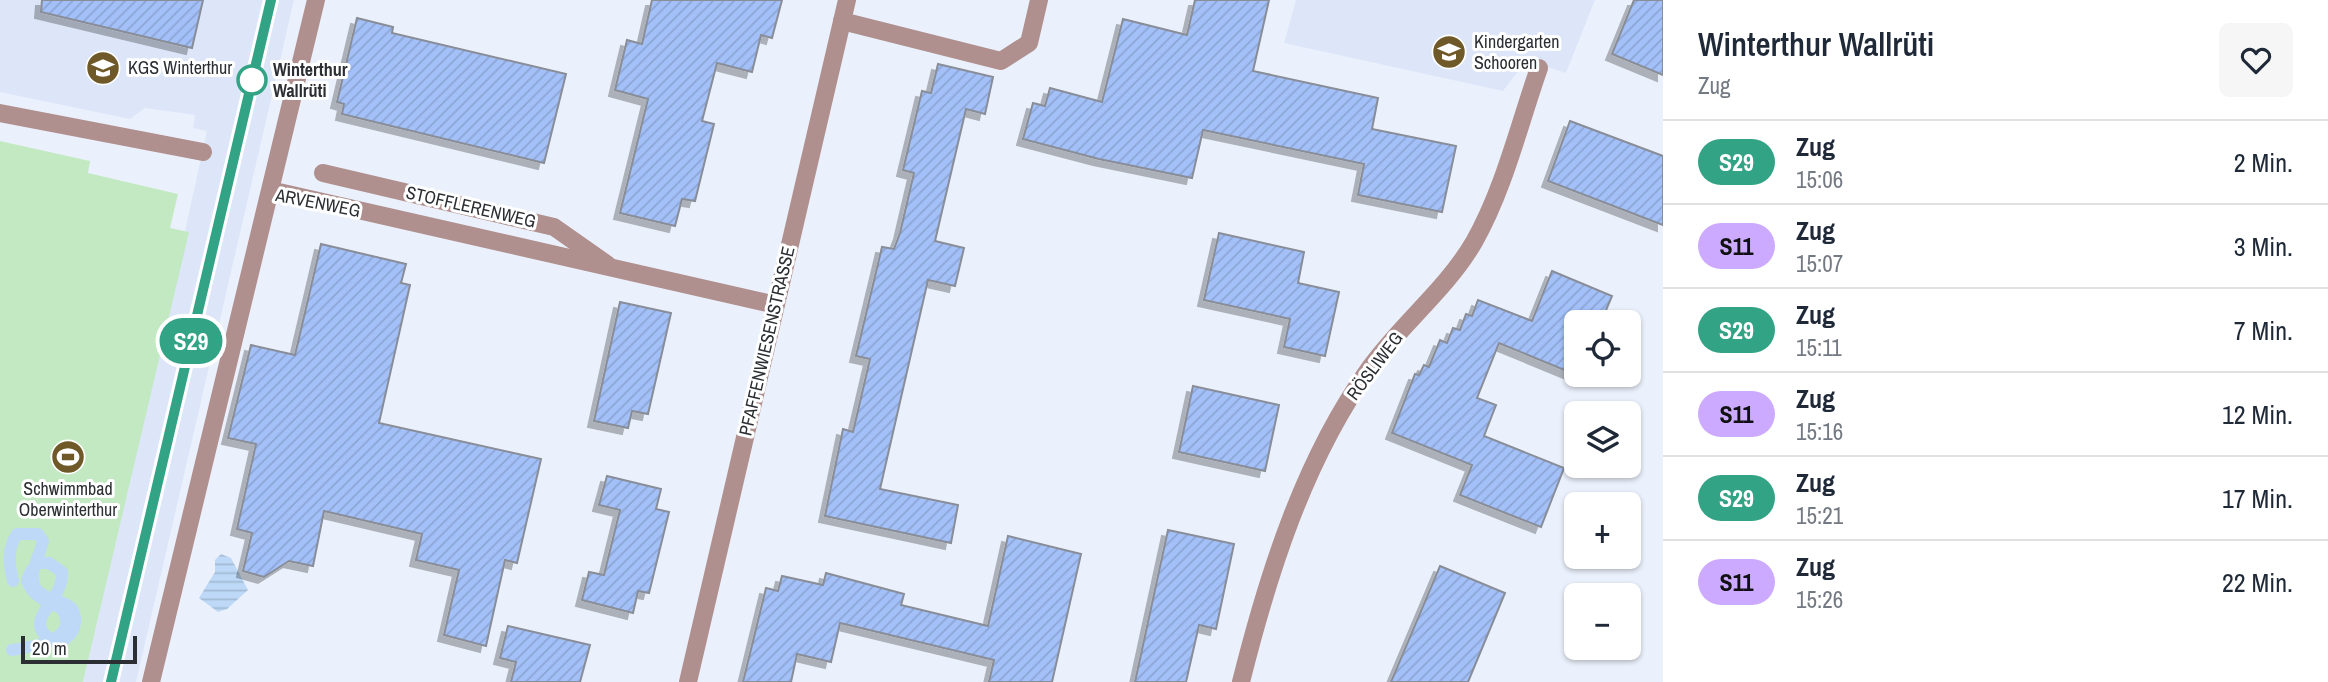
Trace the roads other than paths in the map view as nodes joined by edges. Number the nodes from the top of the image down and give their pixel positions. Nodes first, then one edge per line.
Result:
1 (316, 0) edge
2 (847, 0) edge
3 (1039, 0) edge
4 (842, 21) junction
5 (1539, 68) dead end
6 (0, 113) edge
7 (203, 152) dead end
8 (323, 173) dead end
9 (270, 190) junction
10 (608, 265) junction
11 (776, 305) junction
12 (151, 682) edge
13 (688, 682) edge
14 (1241, 682) edge

1 - 9 street
2 - 4 street, PFAFFENWIESENSTRASSE
3 - 4 street
4 - 11 street, PFAFFENWIESENSTRASSE
5 - 14 street, RÖSLIWEG
6 - 7 street
8 - 10 street, STOFFLERENWEG
9 - 10 street, ARVENWEG
9 - 12 street, ARVENWEG
10 - 11 street, ARVENWEG
11 - 13 street, PFAFFENWIESENSTRASSE

